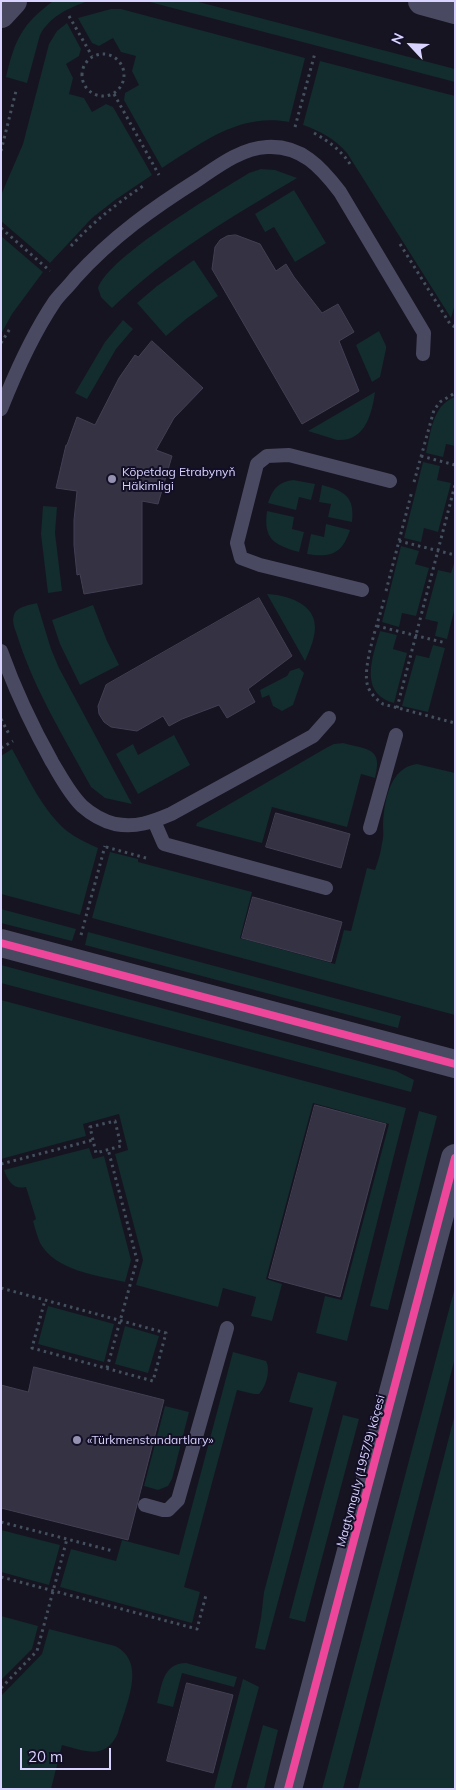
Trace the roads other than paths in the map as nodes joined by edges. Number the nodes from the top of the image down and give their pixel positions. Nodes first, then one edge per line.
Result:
1 (3, 1) edge
2 (13, 1) edge
3 (422, 1) edge
4 (1, 6) edge
5 (455, 10) edge
6 (1, 14) edge
7 (423, 354) dead end
8 (1, 409) edge
9 (390, 481) dead end
10 (362, 590) dead end
11 (1, 651) edge
12 (329, 718) dead end
13 (396, 735) dead end
14 (154, 821) junction
15 (370, 828) dead end
16 (326, 888) dead end
17 (1, 942) edge
18 (455, 1064) edge
19 (455, 1158) edge
20 (227, 1328) dead end
21 (145, 1505) dead end
22 (288, 1789) edge

1 - 4 street
2 - 6 street
3 - 5 street
7 - 8 lane
9 - 10 lane
11 - 14 lane
12 - 14 lane
13 - 15 lane
14 - 16 lane
17 - 18 street
19 - 22 street, Magtymguly (1957/9) köçesi
20 - 21 lane

